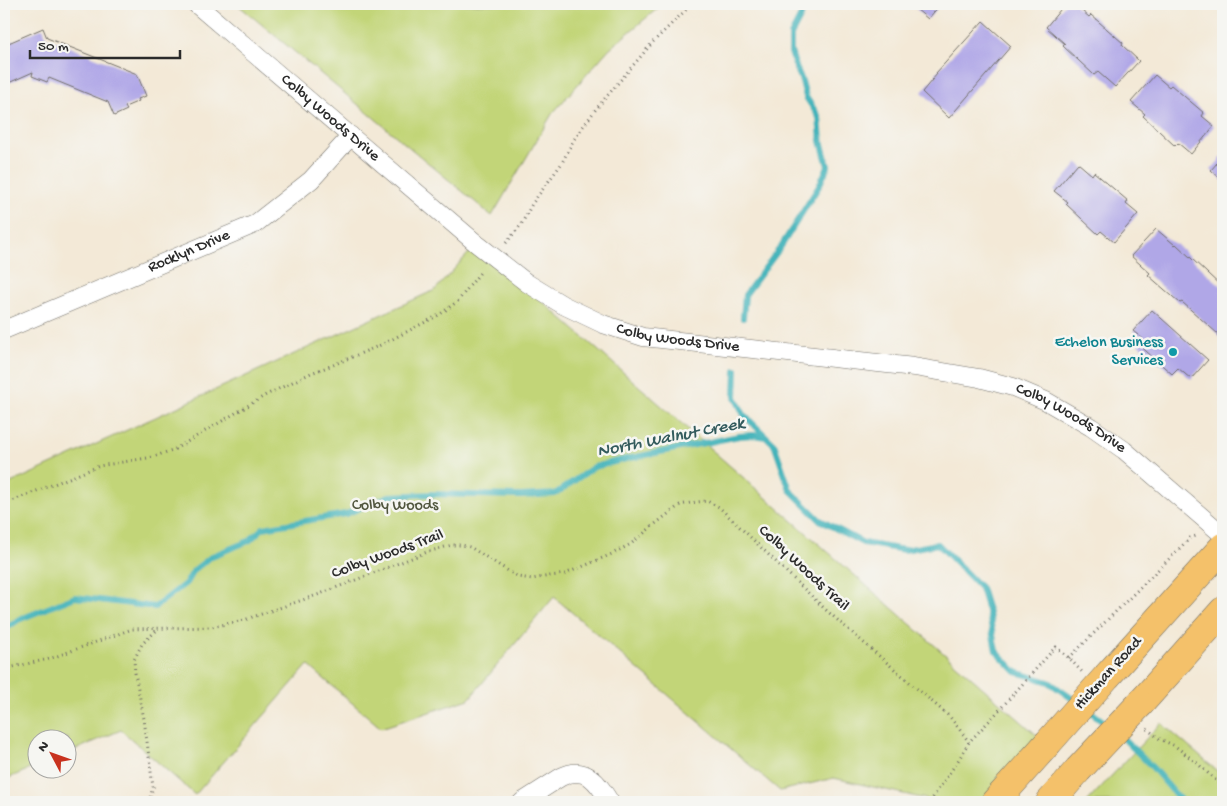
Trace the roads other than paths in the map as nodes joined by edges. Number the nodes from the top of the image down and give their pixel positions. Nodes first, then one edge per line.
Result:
1 (196, 4) edge
2 (351, 136) junction
3 (4, 330) edge
4 (1223, 535) edge
5 (1223, 547) edge
6 (1223, 611) edge
7 (522, 802) edge
8 (610, 802) edge
9 (995, 802) edge
10 (1050, 802) edge

1 - 2 street, Colby Woods Drive
2 - 3 street, Rocklyn Drive
2 - 4 street, Colby Woods Drive
5 - 9 main road, Hickman Road, bridge
6 - 10 main road, bridge
7 - 8 street

